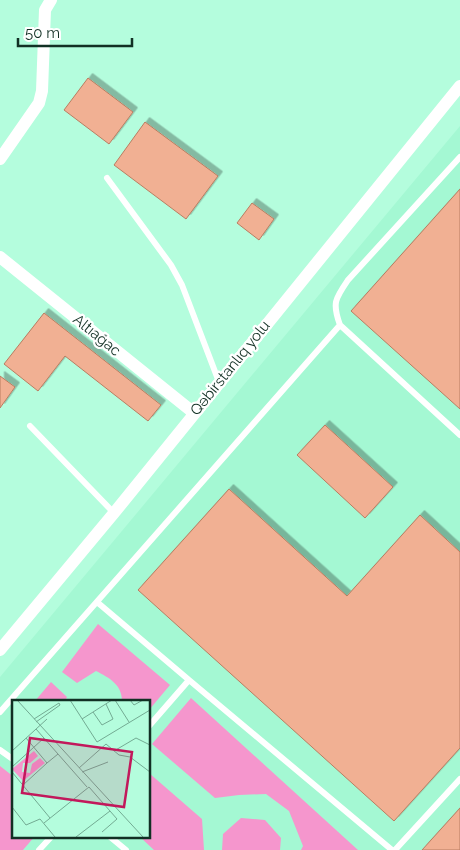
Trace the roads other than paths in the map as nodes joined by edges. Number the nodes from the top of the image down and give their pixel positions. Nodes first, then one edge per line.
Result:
1 (51, 0) edge
2 (460, 86) edge
3 (5, 143) edge
4 (460, 157) edge
5 (0, 159) edge
6 (108, 178) dead end
7 (0, 257) edge
8 (340, 325) junction
9 (219, 382) junction
10 (194, 413) junction
11 (30, 426) dead end
12 (460, 434) edge
13 (114, 513) junction
14 (97, 602) junction
15 (0, 650) edge
16 (189, 680) junction
17 (0, 712) edge
18 (150, 725) edge
19 (0, 750) edge
20 (12, 759) edge
21 (460, 779) edge
22 (50, 838) edge
23 (111, 838) edge
24 (40, 850) edge
25 (126, 850) edge
26 (394, 850) edge

1 - 3 street
2 - 9 street, Qəbirstanlıq yolu
3 - 5 street
4 - 8 lane
6 - 9 lane
7 - 10 street, Altıağac
8 - 12 lane
8 - 14 lane
9 - 10 street, Qəbirstanlıq yolu
10 - 13 street, Qəbirstanlıq yolu
11 - 13 lane
13 - 15 street, Qəbirstanlıq yolu
14 - 16 lane
14 - 17 lane
16 - 18 lane
16 - 26 lane
19 - 20 lane
21 - 26 lane
22 - 24 lane
23 - 25 lane

